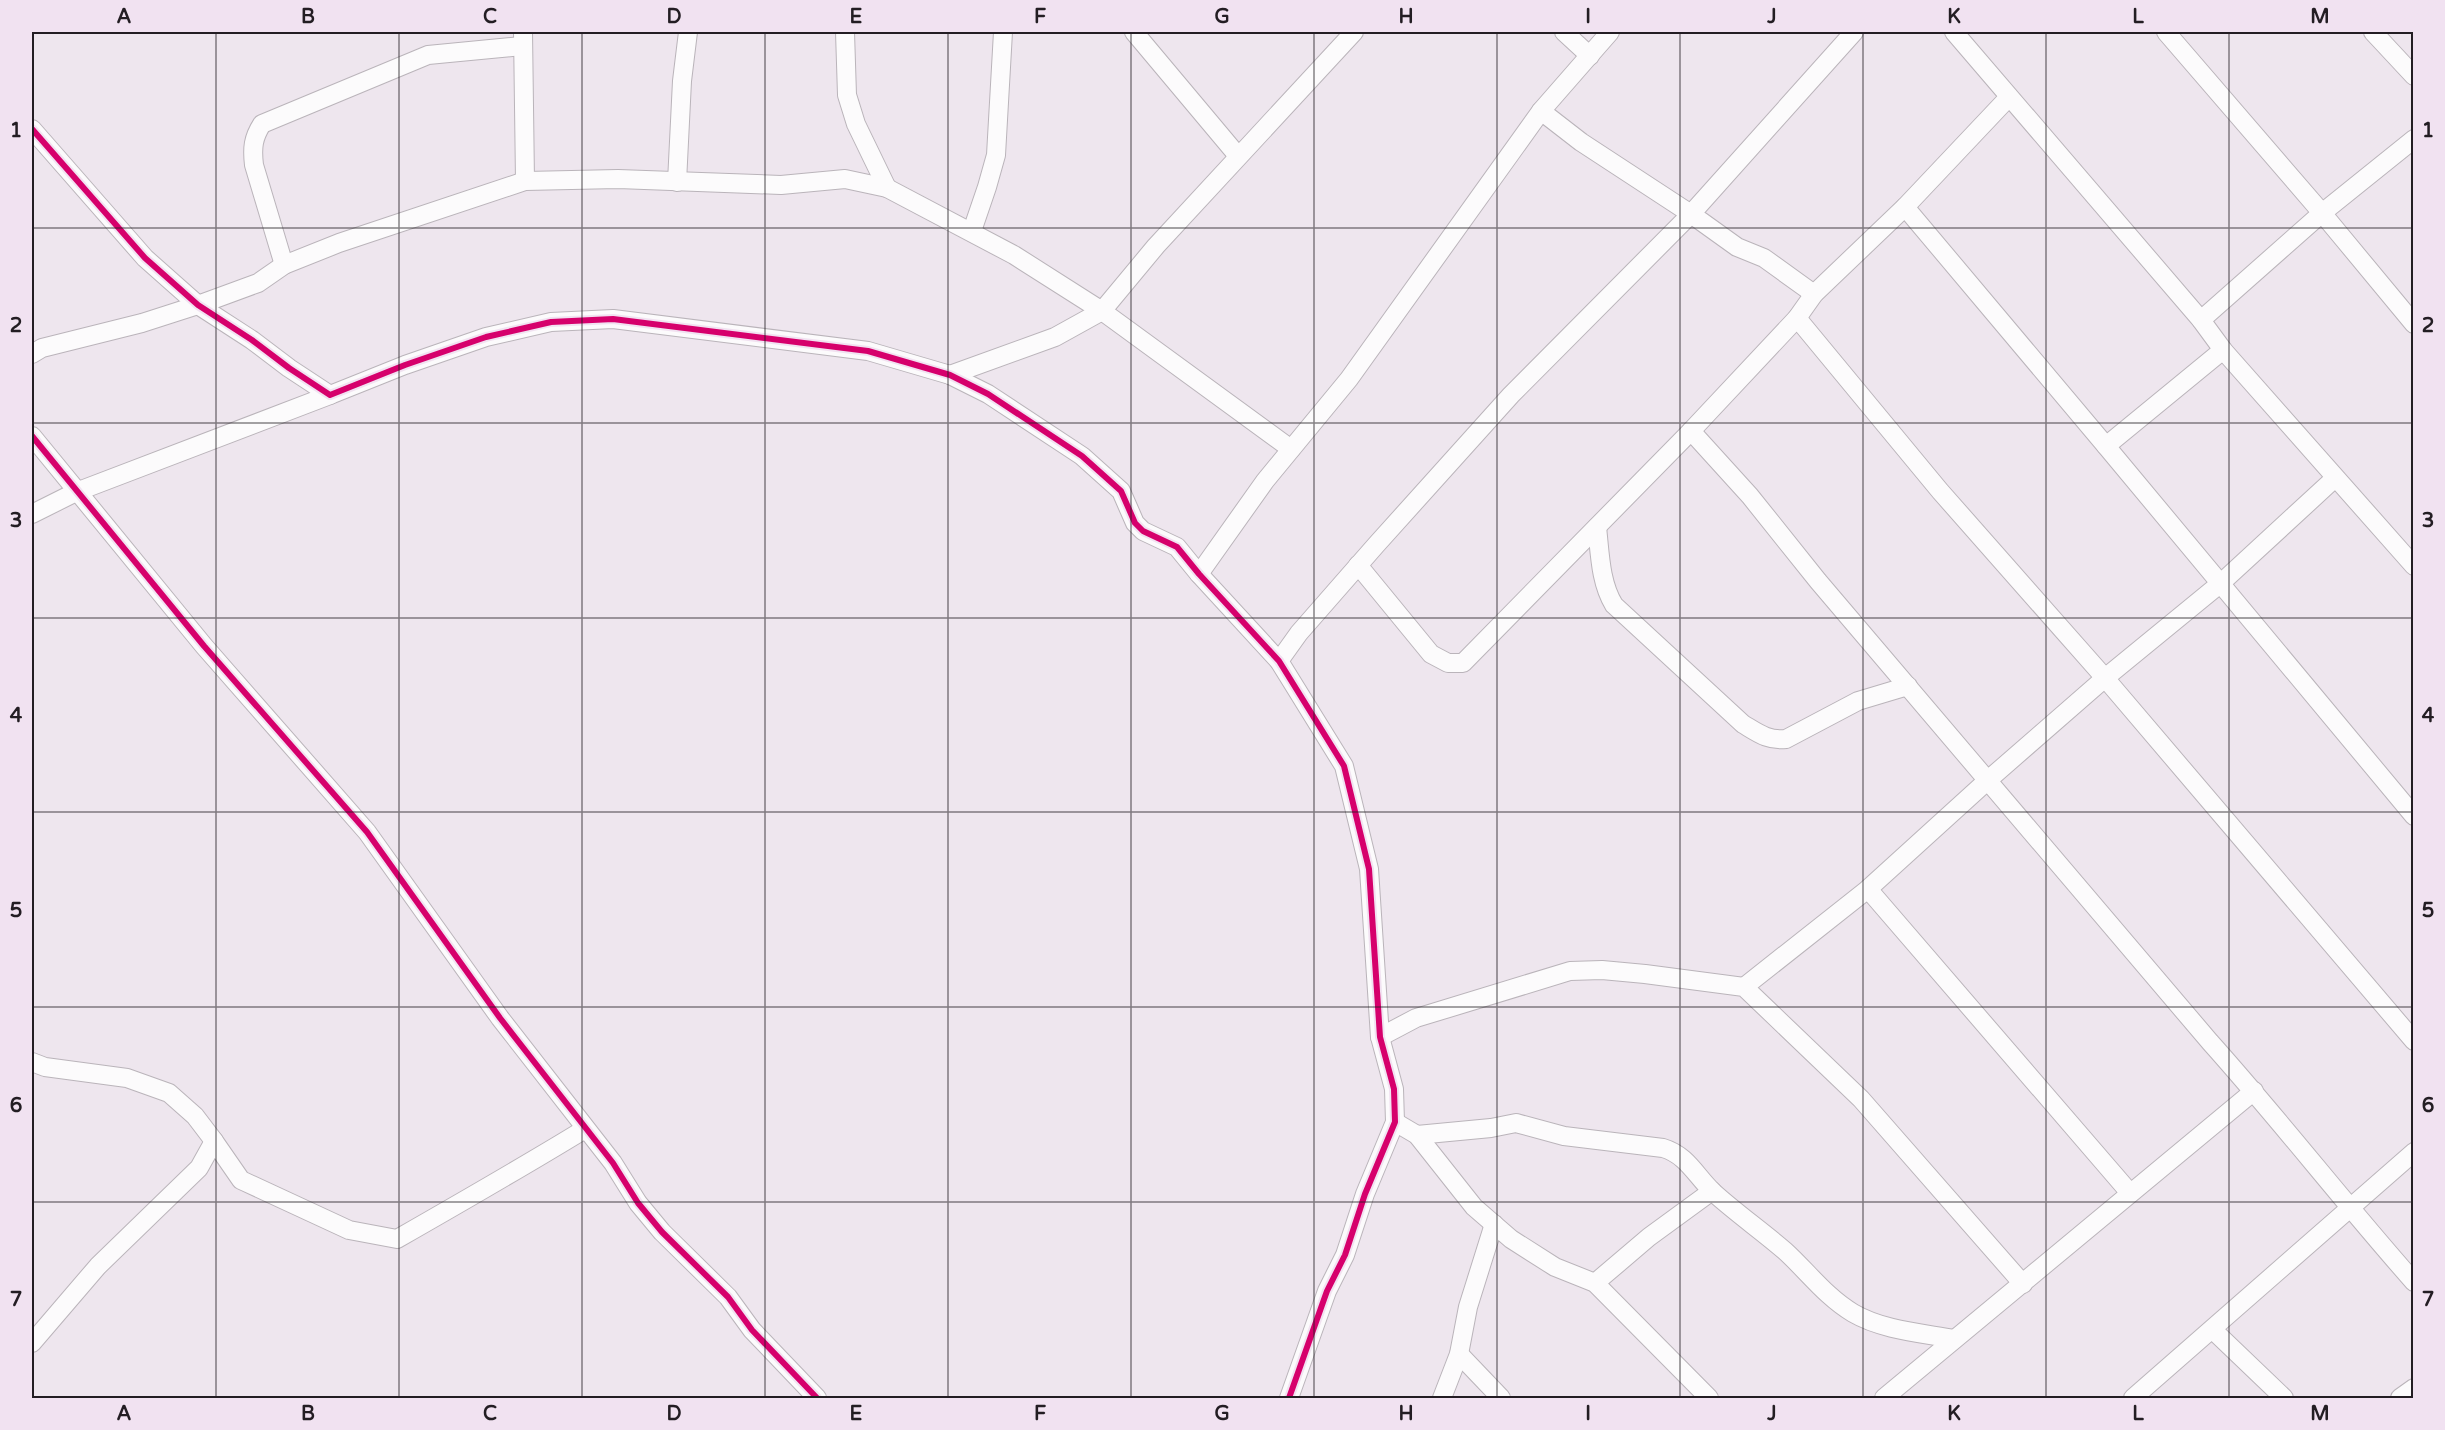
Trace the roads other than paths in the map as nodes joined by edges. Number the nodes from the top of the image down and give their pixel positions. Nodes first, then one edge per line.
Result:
1 (688, 32) edge
2 (845, 32) edge
3 (1003, 32) edge
4 (1134, 32) edge
5 (1354, 32) edge
6 (1564, 32) edge
7 (1610, 32) edge
8 (1854, 32) edge
9 (1954, 32) edge
10 (2166, 32) edge
11 (2373, 32) edge
12 (523, 39) edge
13 (1590, 56) junction
14 (2414, 76) edge
15 (2009, 97) junction
16 (1541, 111) junction
17 (32, 129) edge
18 (2414, 139) edge
19 (1238, 156) junction
20 (525, 181) junction
21 (677, 182) junction
22 (887, 188) junction
23 (1905, 207) junction
24 (2322, 213) junction
25 (1691, 214) junction
26 (972, 231) junction
27 (285, 264) junction
28 (1814, 294) junction
29 (198, 305) junction
30 (1102, 311) junction
31 (1797, 318) junction
32 (2201, 320) junction
33 (2414, 324) edge
34 (35, 346) edge
35 (2223, 350) junction
36 (950, 375) junction
37 (330, 394) junction
38 (1692, 431) junction
39 (32, 436) edge
40 (2106, 446) junction
41 (1291, 449) junction
42 (2336, 478) junction
43 (76, 492) junction
44 (32, 514) edge
45 (1597, 526) junction
46 (1358, 566) junction
47 (2414, 566) edge
48 (1199, 574) junction
49 (2221, 583) junction
50 (1279, 661) junction
51 (2105, 678) junction
52 (1908, 686) junction
53 (1988, 780) junction
54 (2414, 816) edge
55 (1868, 889) junction
56 (1744, 987) junction
57 (1380, 1037) junction
58 (2414, 1041) edge
59 (32, 1062) edge
60 (2254, 1091) junction
61 (1395, 1122) junction
62 (585, 1130) junction
63 (1417, 1135) junction
64 (214, 1141) junction
65 (2414, 1152) edge
66 (1712, 1191) junction
67 (2130, 1193) junction
68 (2349, 1209) junction
69 (1494, 1224) junction
70 (2414, 1282) edge
71 (1595, 1283) junction
72 (2023, 1284) junction
73 (2213, 1330) junction
74 (1954, 1339) junction
75 (32, 1344) edge
76 (1459, 1354) junction
77 (2414, 1388) edge
78 (817, 1398) edge
79 (1289, 1398) edge
80 (1442, 1398) edge
81 (1501, 1398) edge
82 (1709, 1398) edge
83 (1884, 1398) edge
84 (2133, 1398) edge
85 (2283, 1398) edge
86 (2400, 1398) edge

1 - 21 street
2 - 22 street
3 - 26 street
4 - 19 street
5 - 19 street
6 - 13 street
7 - 13 street
8 - 25 street
9 - 15 street
10 - 24 street
11 - 14 street
12 - 20 street
12 - 27 street
13 - 16 street
15 - 23 street
15 - 32 street
16 - 25 street
16 - 41 street
17 - 29 street
18 - 24 street
19 - 30 street
20 - 21 street
20 - 27 street
21 - 22 street
22 - 26 street
23 - 28 street
23 - 40 street
24 - 32 street
24 - 33 street
25 - 28 street
25 - 46 street
26 - 30 street
27 - 29 street
28 - 31 street
29 - 34 street
29 - 37 street
30 - 36 street
30 - 41 street
31 - 38 street
31 - 51 street
32 - 35 street
35 - 40 street
35 - 42 street
36 - 37 street
36 - 48 street
37 - 43 street
38 - 45 street
38 - 52 street
39 - 43 street
40 - 49 street
41 - 48 street
42 - 47 street
42 - 49 street
43 - 44 street
43 - 62 street
45 - 46 street
45 - 52 street
46 - 50 street
48 - 50 street
49 - 51 street
49 - 54 street
50 - 57 street
51 - 53 street
51 - 58 street
52 - 53 street
53 - 55 street
53 - 60 street
55 - 56 street
55 - 67 street
56 - 57 street
56 - 72 street
57 - 61 street
59 - 64 street
60 - 67 street
60 - 68 street
61 - 63 street
61 - 79 street
62 - 64 street
62 - 78 street
63 - 66 street
63 - 69 street
64 - 75 street
65 - 68 street
66 - 71 street
66 - 74 street
67 - 72 street
68 - 70 street
68 - 73 street
69 - 71 street
69 - 76 street
71 - 82 street
72 - 74 street
73 - 84 street
73 - 85 street
74 - 83 street
76 - 80 street
76 - 81 street
77 - 86 street

